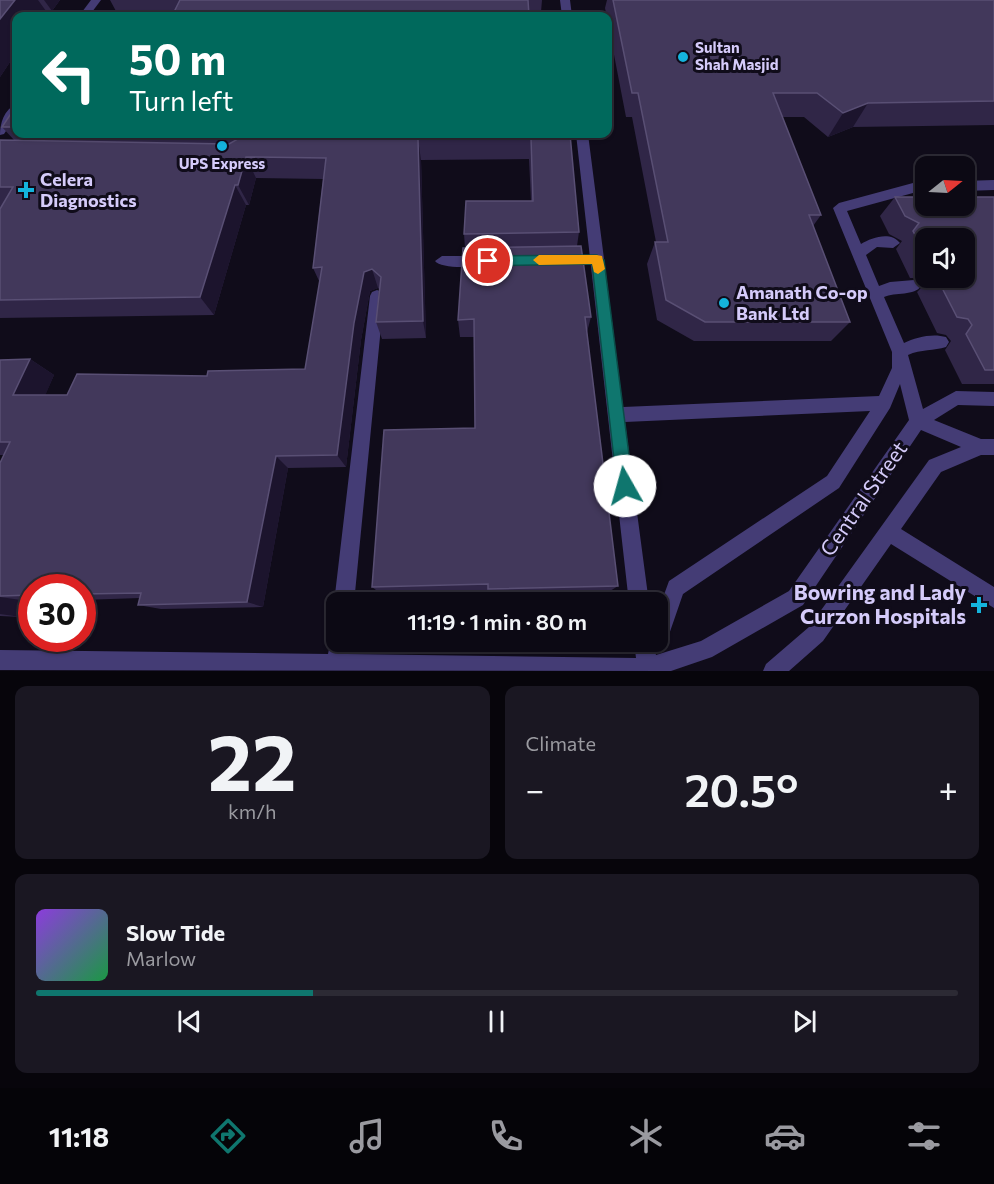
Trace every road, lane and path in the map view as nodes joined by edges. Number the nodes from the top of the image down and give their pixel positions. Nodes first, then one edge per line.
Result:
1 (12, 114) edge
2 (0, 131) edge
3 (582, 138) edge
4 (994, 185) edge
5 (975, 186) edge
6 (915, 188) edge
7 (893, 243) dead end
8 (859, 252) junction
9 (580, 260) edge
10 (597, 260) junction
11 (442, 261) dead end
12 (500, 261) edge
13 (914, 286) dead end
14 (875, 295) junction
15 (377, 296) edge
16 (941, 342) dead end
17 (900, 352) junction
18 (994, 399) edge
19 (884, 403) junction
20 (616, 415) junction
21 (918, 421) junction
22 (988, 447) edge
23 (889, 532) junction
24 (345, 592) edge
25 (638, 592) edge
26 (994, 598) edge
27 (668, 611) edge
28 (338, 652) edge
29 (645, 652) edge
30 (654, 652) edge
31 (11, 664) edge
32 (337, 664) junction
33 (648, 670) edge
34 (773, 671) edge

1 - 2 street
3 - 10 street
4 - 5 street
6 - 8 street
7 - 8 street
8 - 14 street
9 - 10 street
10 - 20 street
11 - 12 street
13 - 14 street
14 - 17 street
15 - 24 street
16 - 17 street
17 - 19 street
17 - 21 street
18 - 21 street, Central Street
19 - 20 street
19 - 27 street
20 - 25 street
21 - 22 street
21 - 33 street, Central Street
22 - 23 street, Central Street
23 - 26 street
23 - 34 street, Central Street
28 - 32 street
29 - 33 street
30 - 33 street
31 - 32 street, Central Street
32 - 33 street, Central Street

